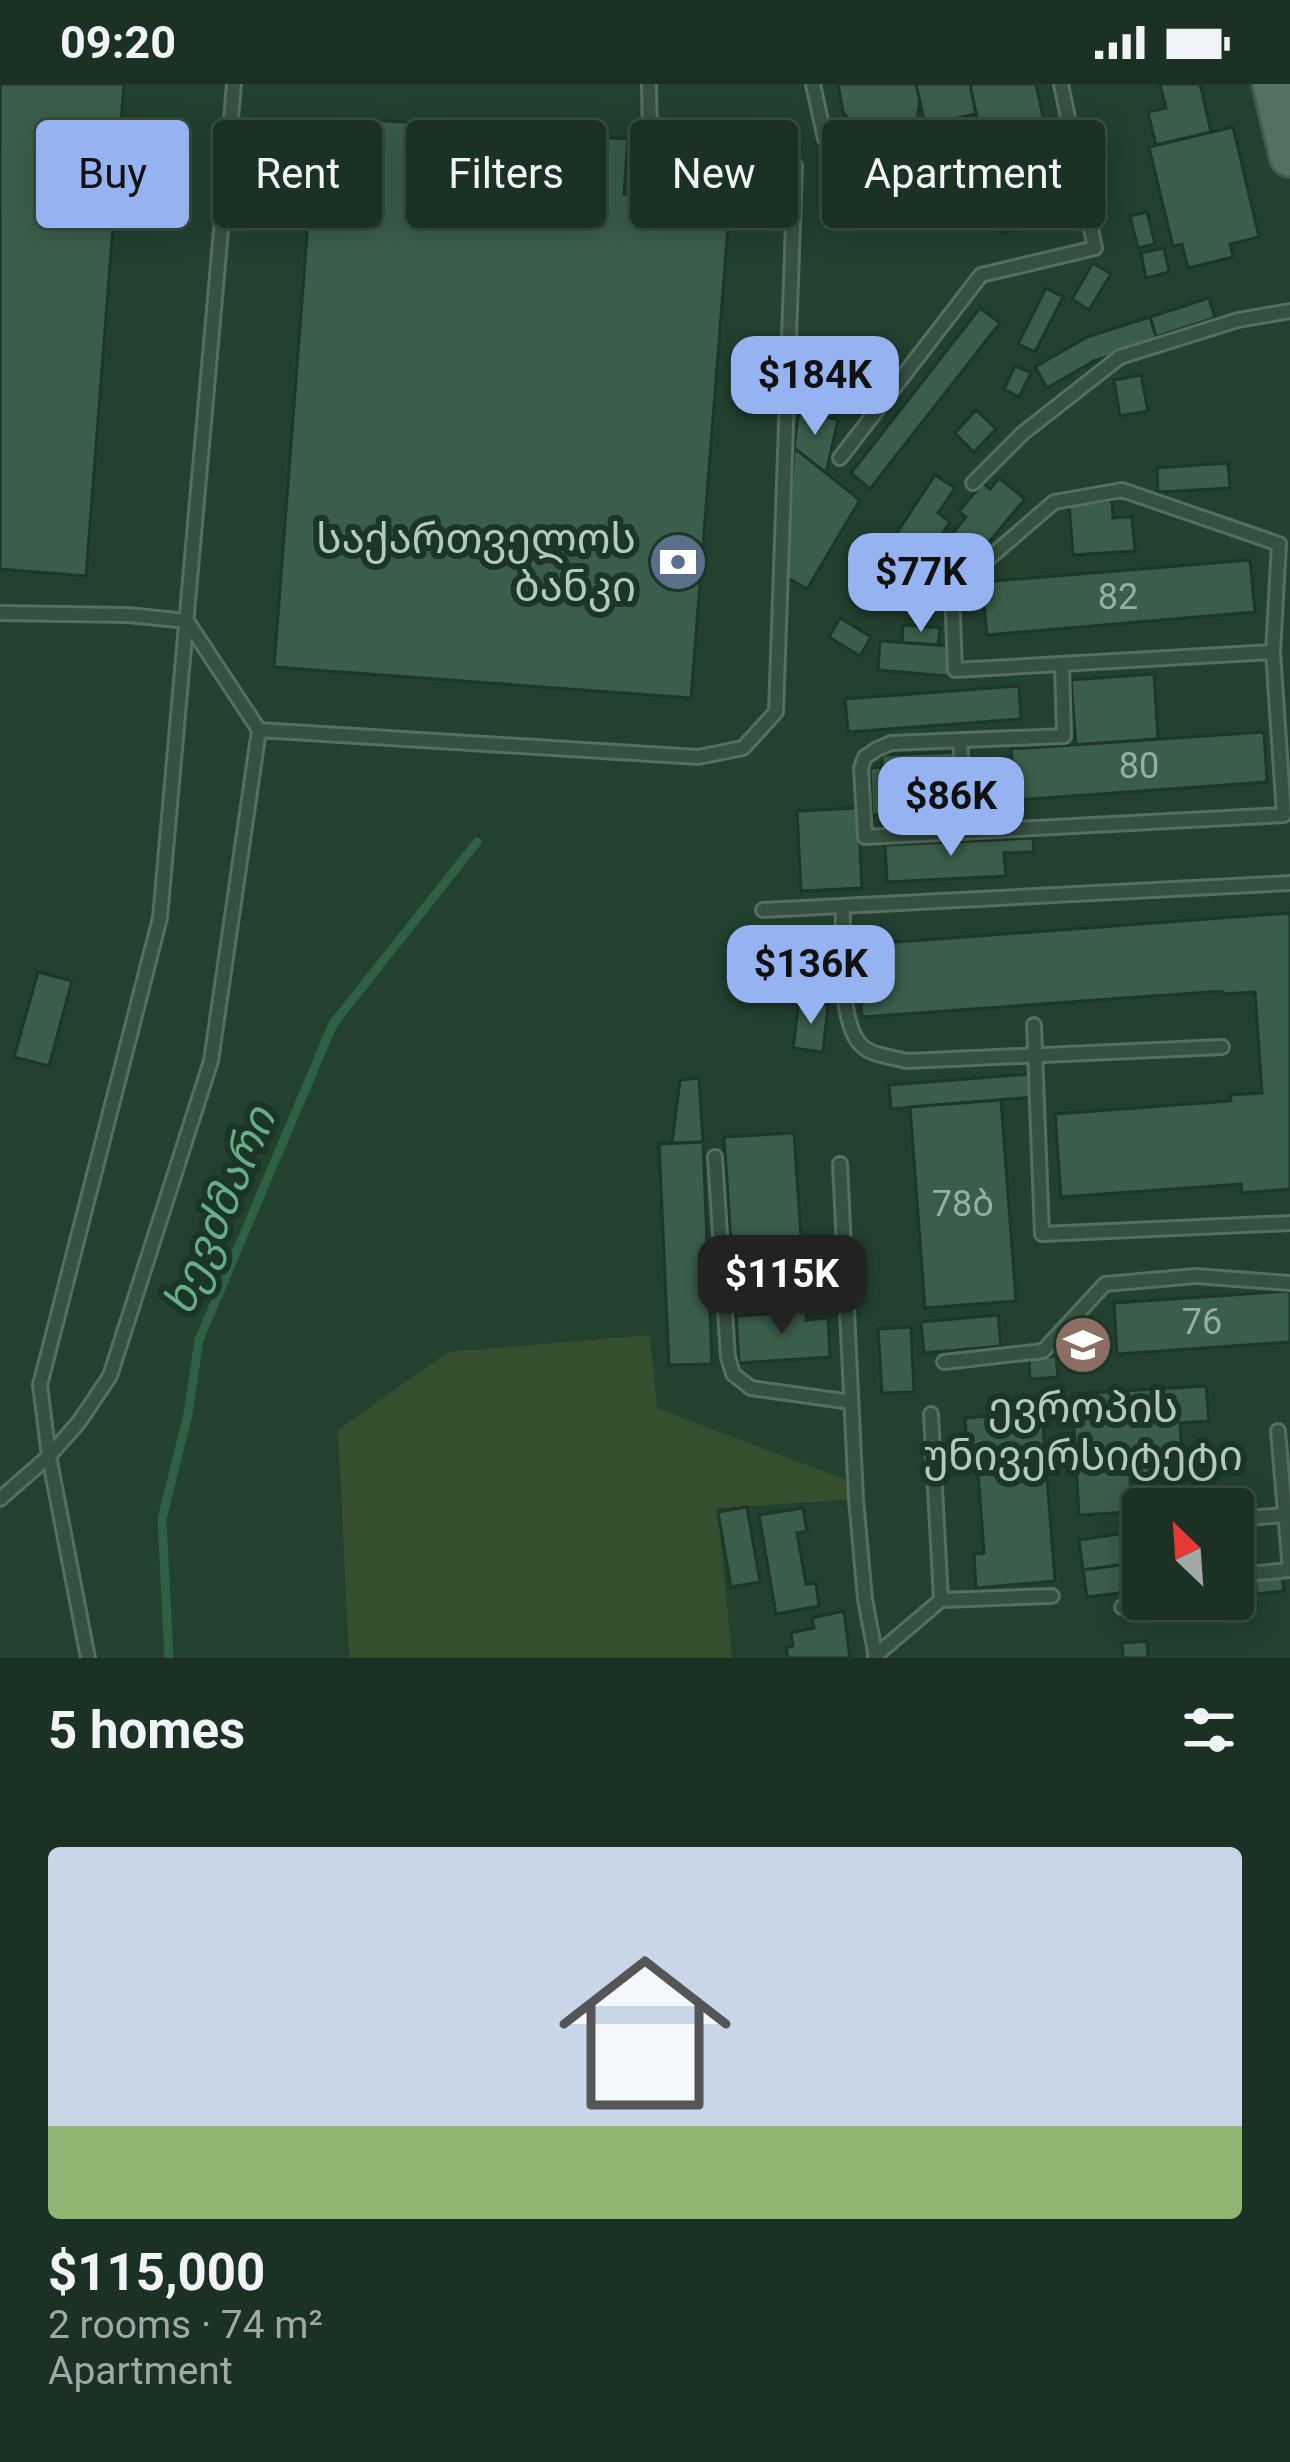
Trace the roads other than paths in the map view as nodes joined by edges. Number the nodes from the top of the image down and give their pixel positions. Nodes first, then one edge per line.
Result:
1 (234, 84) edge
2 (649, 84) edge
3 (813, 84) edge
4 (1061, 84) edge
5 (1273, 84) edge
6 (822, 125) edge
7 (1290, 156) edge
8 (1290, 311) edge
9 (840, 458) dead end
10 (973, 482) dead end
11 (0, 613) edge
12 (187, 621) junction
13 (1274, 652) junction
14 (1062, 665) junction
15 (260, 730) junction
16 (960, 740) junction
17 (1287, 815) edge
18 (966, 832) junction
19 (1290, 883) edge
20 (842, 906) junction
21 (764, 910) dead end
22 (1034, 1025) dead end
23 (1222, 1047) dead end
24 (1035, 1055) junction
25 (715, 1157) dead end
26 (840, 1164) dead end
27 (1290, 1223) edge
28 (1290, 1283) edge
29 (944, 1362) dead end
30 (851, 1402) junction
31 (931, 1414) dead end
32 (1278, 1431) dead end
33 (49, 1456) junction
34 (0, 1498) edge
35 (1285, 1515) junction
36 (1254, 1517) edge
37 (1289, 1570) edge
38 (1254, 1574) edge
39 (1052, 1596) dead end
40 (941, 1600) junction
41 (876, 1657) edge
42 (88, 1658) edge

1 - 12 lane
2 - 15 lane
3 - 6 lane
4 - 9 lane
5 - 7 main road
8 - 10 lane
11 - 12 lane
12 - 15 lane
12 - 33 lane
13 - 14 lane
13 - 14 lane
13 - 17 lane
14 - 16 lane
15 - 33 lane
16 - 18 lane
16 - 18 lane
17 - 18 lane
19 - 20 lane
20 - 21 lane
20 - 24 lane
22 - 24 lane
23 - 24 lane
24 - 27 lane
25 - 30 lane
26 - 30 lane
28 - 29 lane
30 - 41 lane
31 - 40 lane
32 - 35 lane
33 - 34 lane
33 - 42 lane
35 - 36 lane
35 - 37 lane
37 - 38 lane
39 - 40 lane
40 - 41 lane

